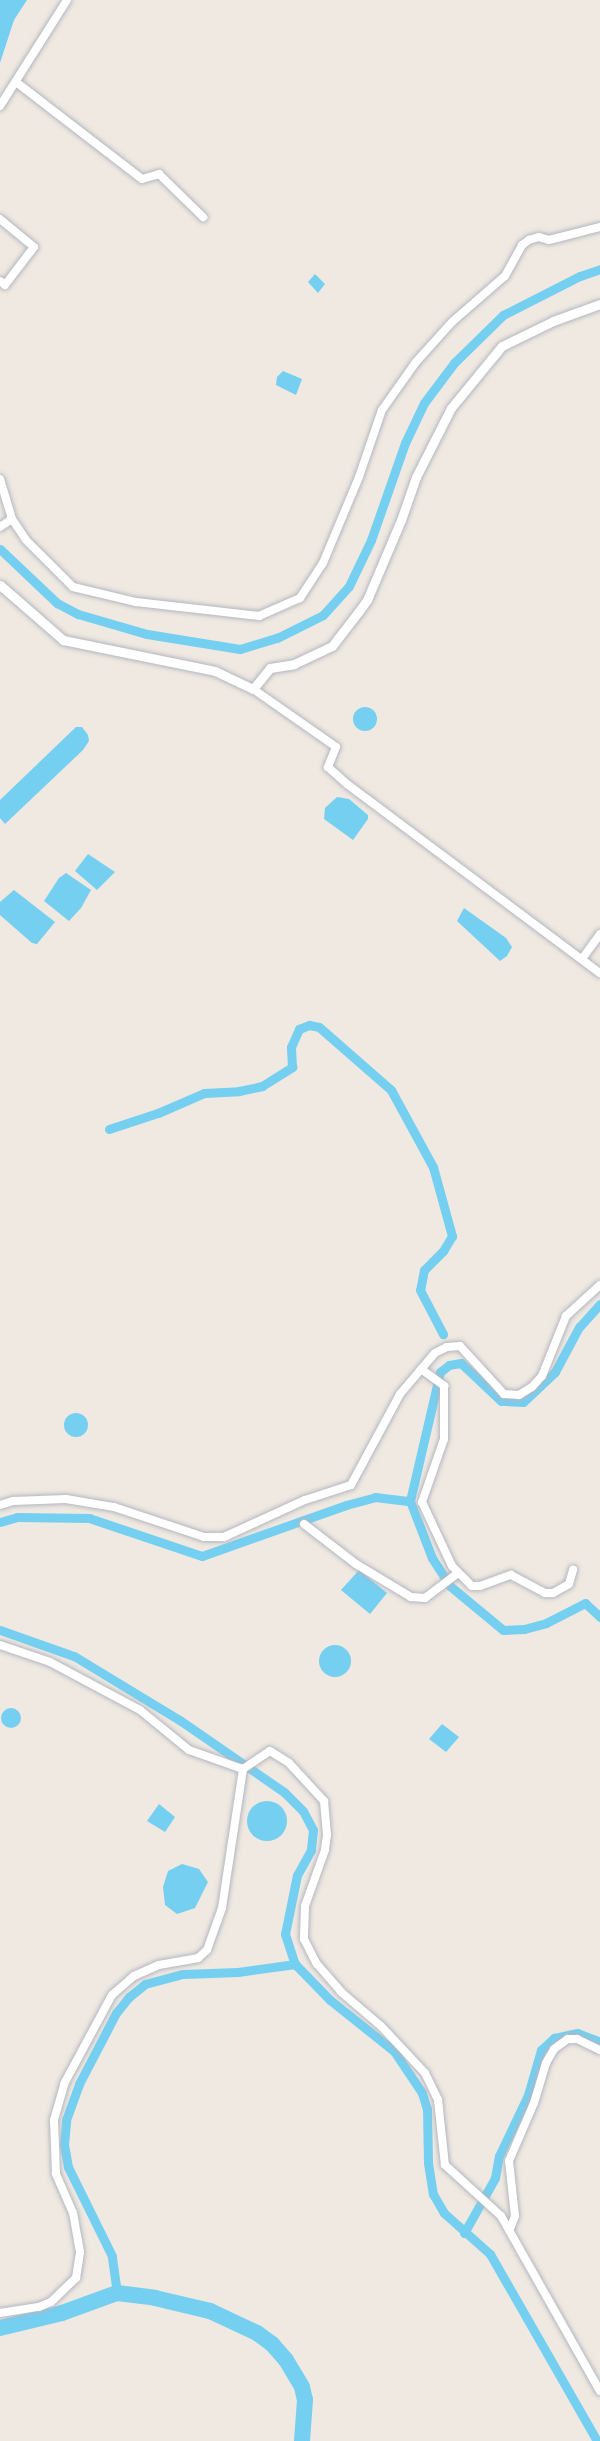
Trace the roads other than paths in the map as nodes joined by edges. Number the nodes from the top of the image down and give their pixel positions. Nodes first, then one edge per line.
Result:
1 (67, 0) edge
2 (16, 82) junction
3 (0, 106) edge
4 (203, 217) dead end
5 (0, 219) edge
6 (600, 227) edge
7 (0, 281) edge
8 (600, 304) edge
9 (0, 479) edge
10 (12, 519) junction
11 (0, 527) edge
12 (0, 585) edge
13 (253, 689) junction
14 (600, 934) edge
15 (582, 959) junction
16 (600, 973) edge
17 (600, 1285) edge
18 (422, 1369) junction
19 (0, 1504) edge
20 (304, 1524) dead end
21 (573, 1570) dead end
22 (458, 1573) junction
23 (0, 1645) edge
24 (243, 1769) junction
25 (600, 2050) edge
26 (510, 2229) junction
27 (0, 2313) edge
28 (600, 2391) edge

1 - 2 street
2 - 3 street
2 - 4 street
5 - 7 street
6 - 10 street
8 - 13 street
9 - 10 street
10 - 11 street
12 - 13 street
13 - 15 street
14 - 15 street
15 - 16 street
17 - 18 street
18 - 19 street
18 - 22 street
20 - 22 street
21 - 22 street
23 - 24 street
24 - 26 street
24 - 27 street
25 - 26 street
26 - 28 street

